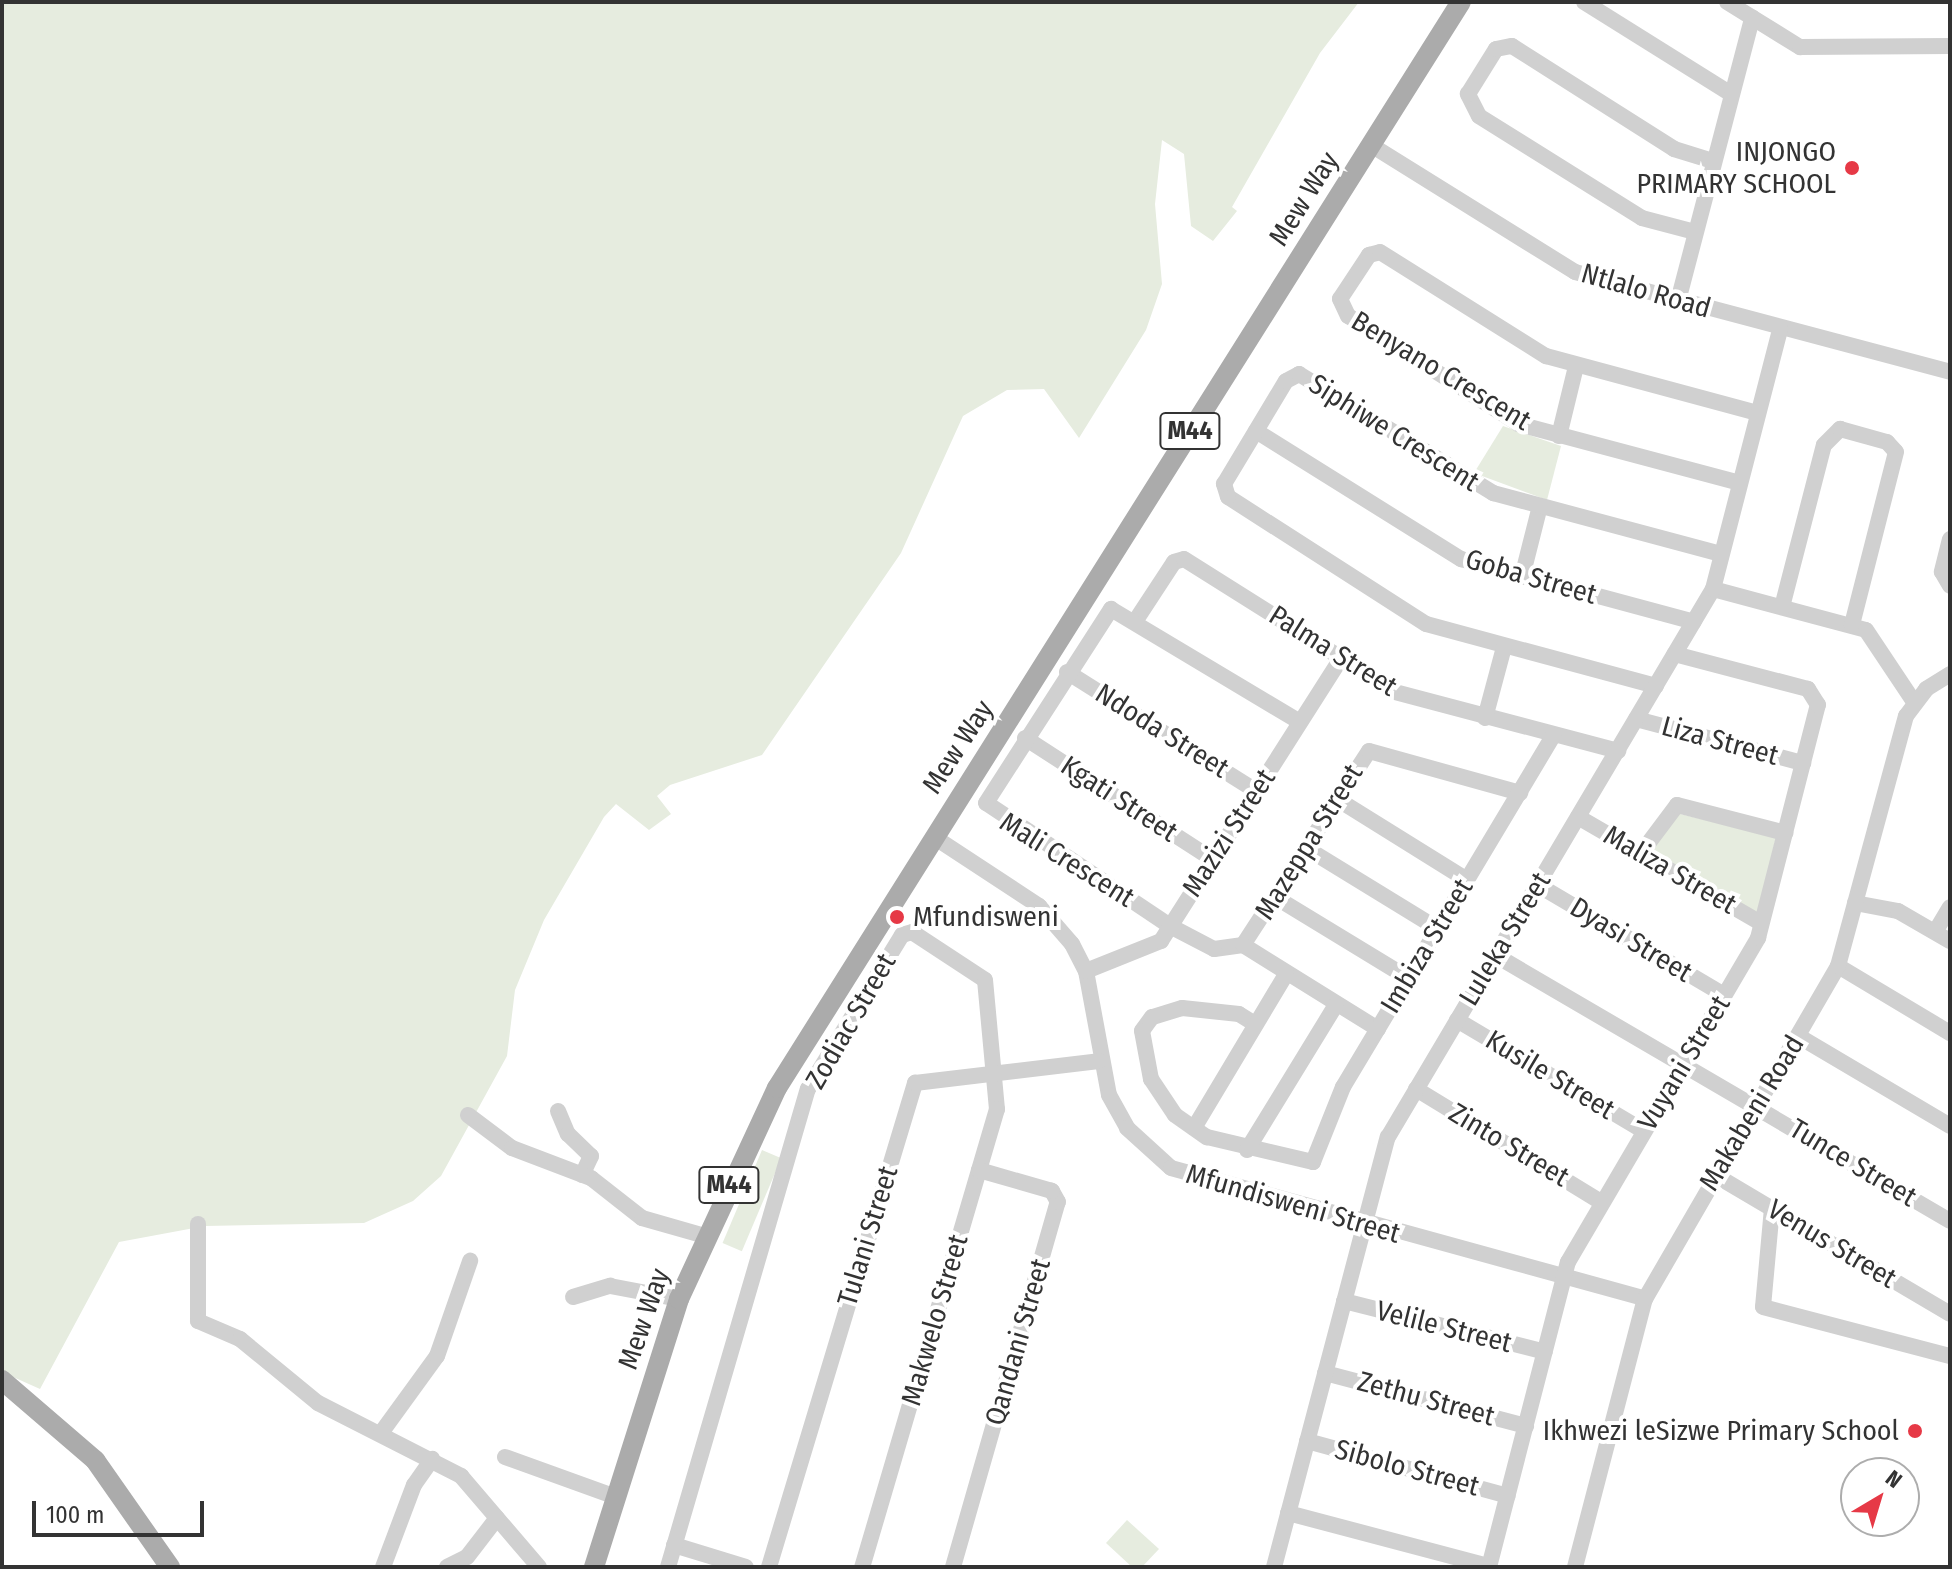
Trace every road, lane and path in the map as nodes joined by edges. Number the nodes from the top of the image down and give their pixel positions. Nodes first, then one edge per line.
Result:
1 (1461, 2) edge
2 (1584, 2) edge
3 (1727, 2) edge
4 (1752, 18) junction
5 (1950, 46) edge
6 (1731, 94) junction
7 (1371, 145) junction
8 (1713, 161) junction
9 (1695, 232) junction
10 (1678, 301) junction
11 (1780, 329) junction
12 (1576, 366) junction
13 (1950, 372) edge
14 (1757, 413) junction
15 (1256, 431) junction
16 (1559, 436) junction
17 (1740, 483) junction
18 (1540, 506) junction
19 (1950, 539) edge
20 (1721, 554) junction
21 (1522, 577) junction
22 (1950, 586) edge
23 (1713, 589) junction
24 (1782, 607) junction
25 (1136, 620) junction
26 (1694, 622) junction
27 (1852, 625) junction
28 (1504, 647) junction
29 (1675, 654) junction
30 (1342, 657) junction
31 (1067, 672) junction
32 (1950, 674) edge
33 (1656, 686) junction
34 (1914, 702) junction
35 (1485, 718) junction
36 (1636, 719) junction
37 (1300, 722) junction
38 (1554, 735) junction
39 (1025, 738) junction
40 (1618, 751) junction
41 (1803, 763) junction
42 (1256, 791) junction
43 (1520, 793) junction
44 (1337, 799) junction
45 (1578, 817) junction
46 (1785, 833) junction
47 (934, 837) junction
48 (1306, 848) junction
49 (1641, 853) junction
50 (1212, 859) junction
51 (1467, 880) junction
52 (1538, 885) junction
53 (1275, 897) junction
54 (1855, 903) junction
55 (1950, 907) edge
56 (1761, 923) junction
57 (1170, 926) junction
58 (1438, 929) junction
59 (1935, 932) junction
60 (1950, 941) edge
61 (1243, 945) junction
62 (1495, 955) junction
63 (1838, 966) junction
64 (1086, 971) junction
65 (1286, 974) junction
66 (1408, 978) junction
67 (1724, 995) junction
68 (1336, 1005) junction
69 (1457, 1020) junction
70 (1255, 1024) junction
71 (1378, 1029) junction
72 (1950, 1033) edge
73 (1798, 1036) junction
74 (1099, 1061) junction
75 (1684, 1063) junction
76 (995, 1071) junction
77 (1416, 1089) junction
78 (1756, 1105) junction
79 (558, 1111) dead end
80 (468, 1115) dead end
81 (1950, 1126) edge
82 (1194, 1128) junction
83 (1644, 1131) junction
84 (1247, 1150) junction
85 (979, 1170) junction
86 (582, 1175) junction
87 (1715, 1175) junction
88 (1601, 1202) junction
89 (1772, 1208) junction
90 (1950, 1221) edge
91 (198, 1224) dead end
92 (1364, 1225) junction
93 (705, 1236) junction
94 (470, 1261) dead end
95 (1565, 1278) junction
96 (573, 1297) dead end
97 (679, 1299) junction
98 (1645, 1299) junction
99 (1344, 1301) junction
100 (1950, 1314) edge
101 (1545, 1352) junction
102 (1950, 1356) edge
103 (1325, 1373) junction
104 (2, 1380) edge
105 (1526, 1426) junction
106 (381, 1433) junction
107 (1307, 1441) junction
108 (505, 1457) dead end
109 (432, 1459) junction
110 (1508, 1496) junction
111 (616, 1497) junction
112 (1288, 1513) junction
113 (497, 1518) junction
114 (674, 1545) junction
115 (1489, 1566) edge
116 (170, 1567) edge
117 (383, 1567) edge
118 (447, 1567) edge
119 (539, 1567) edge
120 (594, 1567) edge
121 (668, 1567) edge
122 (746, 1567) edge
123 (769, 1567) edge
124 (862, 1567) edge
125 (953, 1567) edge
126 (1274, 1567) edge
127 (1575, 1567) edge

1 - 7 main road, Mew Way / M44
2 - 6 street
3 - 4 street
4 - 5 street
4 - 6 street
6 - 8 street
7 - 10 street, Ntlalo Road
7 - 47 main road, Mew Way / M44
8 - 9 street
8 - 9 street
9 - 10 street
10 - 11 street, Ntlalo Road
11 - 13 street, Ntlalo Road
11 - 14 street, Luleka Street
12 - 14 street, Benyano Crescent
12 - 16 street
12 - 16 street, Benyano Crescent
14 - 17 street, Luleka Street
15 - 18 street, Siphiwe Crescent
15 - 21 street, Goba Street
15 - 28 street, Siphiwe Crescent
16 - 17 street, Benyano Crescent
17 - 20 street, Luleka Street
18 - 20 street, Siphiwe Crescent
18 - 21 street
19 - 22 street
20 - 23 street, Luleka Street
21 - 26 street, Goba Street
23 - 24 street
23 - 26 street, Luleka Street
24 - 27 street
24 - 27 street
25 - 30 street, Palma Street
25 - 31 street, Mali Crescent
25 - 37 street
26 - 29 street, Luleka Street
27 - 34 street
28 - 33 street, Siphiwe Crescent
28 - 35 street
29 - 33 street, Luleka Street
29 - 41 street, Vuyani Street
30 - 35 street, Palma Street
30 - 37 street, Mazizi Street
31 - 39 street, Mali Crescent
31 - 42 street, Ndoda Street
32 - 34 street
33 - 36 street, Luleka Street
34 - 54 street, Makabeni Road
35 - 38 street, Palma Street
36 - 40 street, Luleka Street
36 - 41 street, Liza Street
37 - 42 street, Mazizi Street
38 - 40 street, Palma Street
38 - 43 street, Imbiza Street
39 - 50 street, Kgati Street
39 - 57 street, Mali Crescent
40 - 45 street, Luleka Street
41 - 46 street, Vuyani Street
42 - 50 street, Mazizi Street
43 - 44 street, Mazeppa Street
43 - 51 street, Imbiza Street
44 - 48 street, Mazeppa Street
44 - 51 street
45 - 49 street, Maliza Street
45 - 52 street, Luleka Street
46 - 49 street
46 - 56 street, Vuyani Street
47 - 64 street, Mfundisweni Street
47 - 93 main road, Mew Way / M44
48 - 53 street, Mazeppa Street
48 - 58 street
49 - 56 street, Maliza Street
50 - 57 street, Mazizi Street
51 - 58 street, Imbiza Street
52 - 62 street, Luleka Street
52 - 67 street, Dyasi Street
53 - 61 street, Mazeppa Street
53 - 66 street
54 - 59 street
54 - 63 street, Makabeni Road
55 - 59 street
56 - 67 street, Vuyani Street
57 - 61 street, Mali Crescent
57 - 64 street, Mazizi Street
58 - 66 street, Imbiza Street
59 - 60 street
61 - 65 street
62 - 69 street, Luleka Street
62 - 75 street, Tunce Street
63 - 72 street
63 - 73 street, Makabeni Road
64 - 74 street, Mfundisweni Street
65 - 68 street
65 - 70 street
66 - 71 street, Imbiza Street
67 - 75 street, Vuyani Street
68 - 71 street
68 - 84 street
69 - 77 street, Luleka Street
69 - 83 street, Kusile Street
70 - 82 street
70 - 82 street
71 - 84 street, Imbiza Street
73 - 78 street, Makabeni Road
73 - 81 street
74 - 76 street, Tulani Street
74 - 92 street, Mfundisweni Street
75 - 78 street, Tunce Street
75 - 83 street, Vuyani Street
76 - 85 street, Makwelo Street
76 - 114 street, Zodiac Street
76 - 123 street, Tulani Street
77 - 88 street, Zinto Street
77 - 92 street, Luleka Street
78 - 87 street, Makabeni Road
78 - 90 street, Tunce Street
79 - 86 street
80 - 86 street
82 - 84 street
83 - 88 street, Vuyani Street
85 - 124 street, Makwelo Street
85 - 125 street, Qandani Street
86 - 93 street
87 - 89 street, Venus Street
87 - 98 street, Makabeni Road
88 - 95 street, Vuyani Street
89 - 100 street, Venus Street
89 - 102 street
91 - 106 street
92 - 95 street, Mfundisweni Street
92 - 99 street, Luleka Street
93 - 97 main road, Mew Way / M44
94 - 106 street
95 - 98 street, Mfundisweni Street
95 - 101 street, Vuyani Street
96 - 97 street
97 - 111 main road, Mew Way / M44
98 - 127 street, Makabeni Road
99 - 101 street, Velile Street
99 - 103 street, Luleka Street
101 - 105 street, Vuyani Street
103 - 105 street, Zethu Street
103 - 107 street, Luleka Street
104 - 116 main road
105 - 110 street, Vuyani Street
106 - 109 street
107 - 110 street, Sibolo Street
107 - 112 street, Luleka Street
108 - 111 street
109 - 113 street
109 - 117 street
110 - 115 street, Vuyani Street
111 - 120 main road, Mew Way / M44
112 - 115 street
112 - 126 street, Luleka Street
113 - 118 street
113 - 119 street
114 - 121 street, Zodiac Street
114 - 122 street

